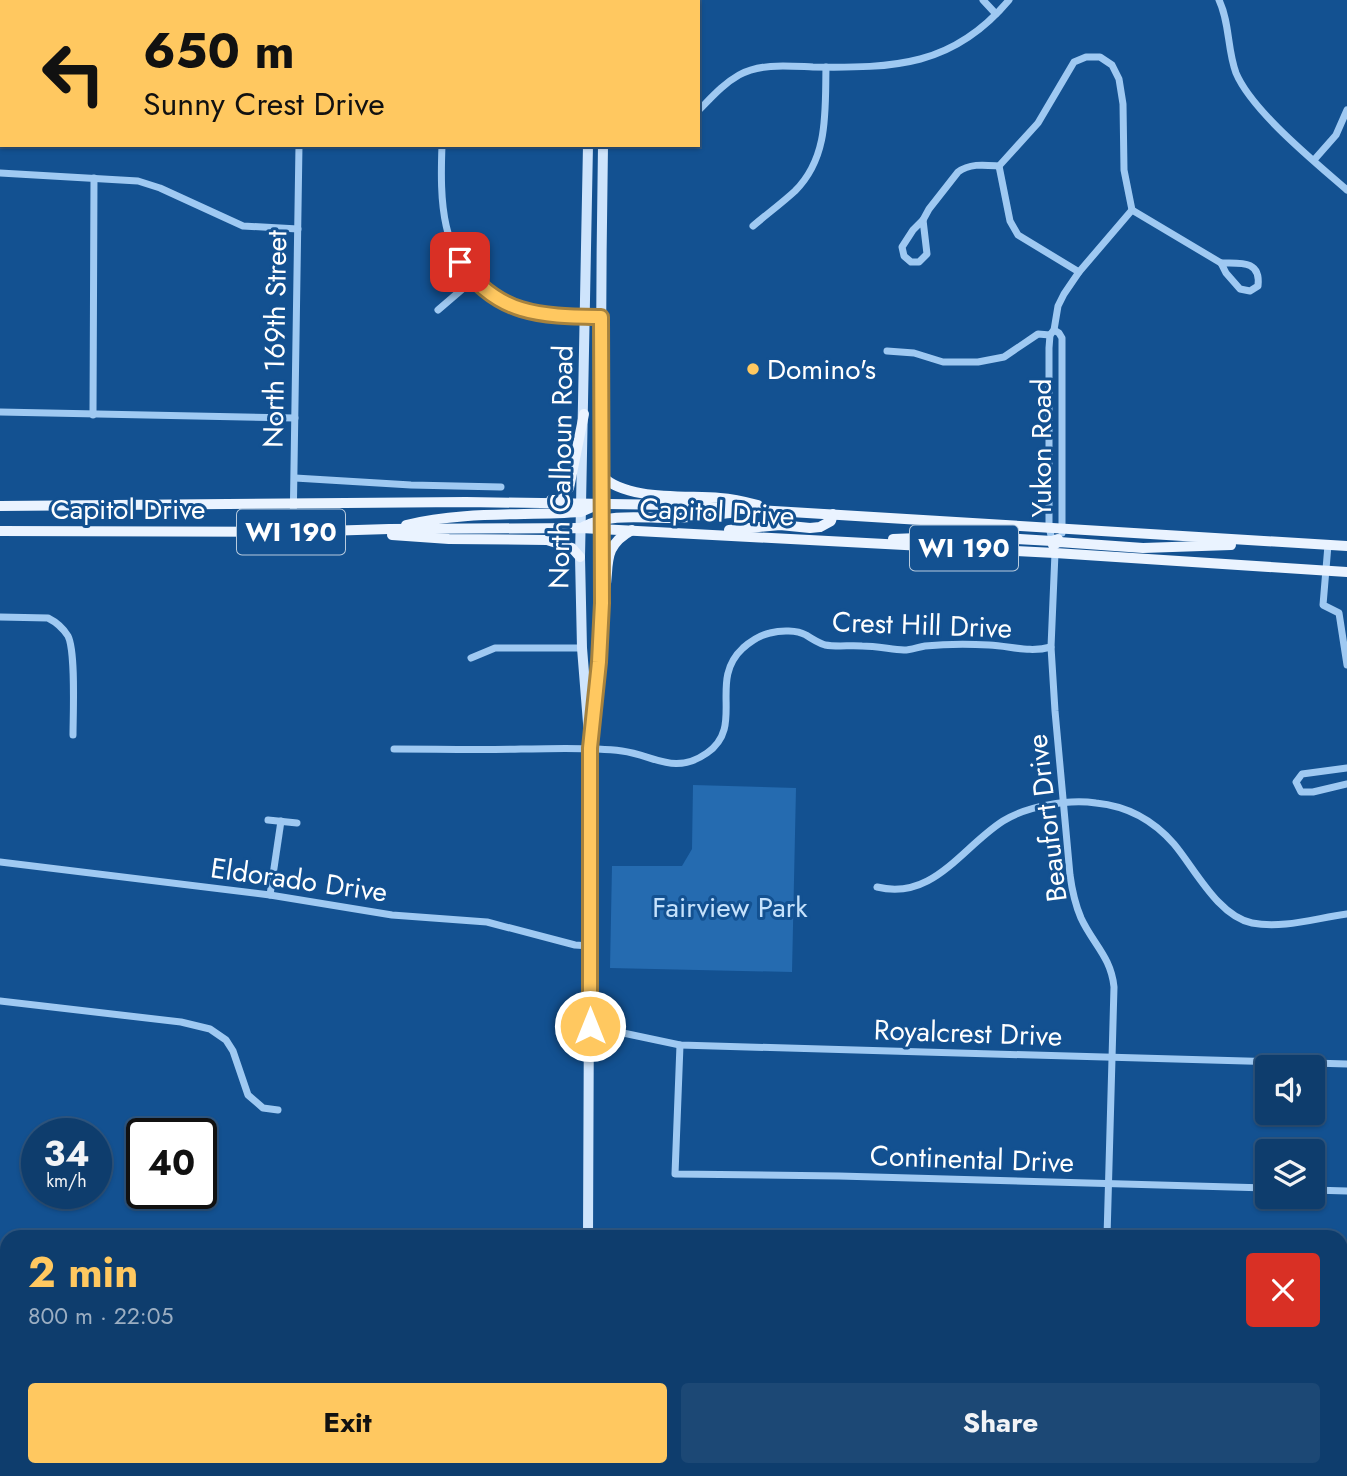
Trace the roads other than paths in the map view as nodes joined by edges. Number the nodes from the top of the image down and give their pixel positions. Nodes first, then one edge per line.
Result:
1 (983, 0) edge
2 (1009, 0) edge
3 (1219, 0) edge
4 (996, 14) junction
5 (826, 67) junction
6 (700, 109) edge
7 (1347, 110) edge
8 (299, 147) edge
9 (442, 147) edge
10 (588, 147) edge
11 (603, 147) edge
12 (1314, 160) junction
13 (999, 166) junction
14 (0, 173) edge
15 (94, 178) junction
16 (1347, 190) edge
17 (1132, 210) junction
18 (923, 220) junction
19 (753, 226) dead end
20 (298, 229) junction
21 (1221, 263) junction
22 (1079, 272) junction
23 (473, 280) junction
24 (438, 310) dead end
25 (586, 317) junction
26 (601, 317) junction
27 (1052, 333) junction
28 (887, 351) dead end
29 (0, 412) edge
30 (584, 414) junction
31 (93, 415) junction
32 (295, 418) junction
33 (602, 476) junction
34 (295, 478) junction
35 (501, 486) dead end
36 (541, 502) junction
37 (294, 504) junction
38 (602, 504) junction
39 (0, 506) edge
40 (581, 508) junction
41 (763, 510) junction
42 (792, 512) junction
43 (833, 514) junction
44 (602, 524) junction
45 (1049, 527) junction
46 (581, 528) junction
47 (389, 529) junction
48 (632, 530) junction
49 (0, 531) edge
50 (293, 532) junction
51 (334, 532) junction
52 (706, 534) junction
53 (1057, 541) junction
54 (1328, 545) junction
55 (1347, 546) edge
56 (580, 557) junction
57 (1326, 571) junction
58 (1347, 572) edge
59 (602, 603) junction
60 (0, 617) edge
61 (1051, 647) junction
62 (582, 648) junction
63 (471, 658) dead end
64 (1347, 665) edge
65 (73, 736) dead end
66 (590, 748) junction
67 (394, 750) dead end
68 (1347, 768) edge
69 (1347, 784) edge
70 (1063, 804) junction
71 (268, 820) dead end
72 (281, 821) junction
73 (297, 823) dead end
74 (0, 862) edge
75 (877, 887) dead end
76 (270, 895) junction
77 (1347, 914) edge
78 (590, 946) junction
79 (0, 1001) edge
80 (590, 1026) junction
81 (680, 1045) junction
82 (1112, 1058) junction
83 (1347, 1065) edge
84 (278, 1110) dead end
85 (1109, 1184) junction
86 (1255, 1188) edge
87 (1325, 1190) edge
88 (1347, 1191) edge
89 (588, 1230) edge
90 (1107, 1230) edge

1 - 4 street
2 - 4 street
3 - 12 street
4 - 5 street
5 - 6 street
5 - 19 street
7 - 12 street
8 - 20 street, North 169th Street
9 - 23 street
10 - 25 street, North Calhoun Road
11 - 26 street, North Calhoun Road
12 - 16 street
13 - 17 street
13 - 18 street
13 - 22 street
14 - 15 street
15 - 20 street
15 - 31 street
17 - 21 street
17 - 22 street, Yukon Road
18 - 18 street
20 - 32 street, North 169th Street
21 - 21 street
22 - 27 street, Yukon Road
23 - 24 street
23 - 25 street
25 - 26 street
25 - 30 street, North Calhoun Road
26 - 33 street, North Calhoun Road
27 - 28 street
27 - 45 street, Yukon Road
27 - 53 street, Yukon Road
29 - 31 street
30 - 36 main road
30 - 40 street, North Calhoun Road
31 - 32 street
32 - 34 street, North 169th Street
33 - 38 street, North Calhoun Road
33 - 42 main road
34 - 35 street
34 - 37 street, North 169th Street
36 - 37 main road, Capitol Drive / WI 190
36 - 40 main road, Capitol Drive / WI 190
37 - 39 main road, Capitol Drive / WI 190
37 - 50 street, North 169th Street
38 - 40 main road
38 - 41 main road, Capitol Drive / WI 190
38 - 44 street, North Calhoun Road
40 - 46 street, North Calhoun Road
40 - 47 main road
41 - 42 main road, Capitol Drive / WI 190
41 - 44 main road
42 - 43 main road, Capitol Drive / WI 190
43 - 45 main road, Capitol Drive / WI 190
43 - 52 main road
44 - 46 main road
44 - 48 main road, Capitol Drive
44 - 59 street, North Calhoun Road
45 - 53 main road, Capitol Drive / WI 190
46 - 47 main road, Capitol Drive / WI 190
46 - 56 street, North Calhoun Road
47 - 51 main road, Capitol Drive / WI 190
48 - 52 main road, Capitol Drive
48 - 59 main road
49 - 50 main road, Capitol Drive / WI 190
50 - 51 main road, Capitol Drive / WI 190
51 - 56 main road
52 - 53 main road, Capitol Drive
53 - 54 main road
53 - 57 main road, Capitol Drive / WI 190
53 - 61 street, Beaufort Drive
54 - 55 main road
54 - 57 street
56 - 62 street, North Calhoun Road
57 - 58 main road, Capitol Drive / WI 190
57 - 64 street
59 - 66 street, North Calhoun Road
60 - 65 street
61 - 66 street, Crest Hill Drive
61 - 70 street, Beaufort Drive
62 - 63 street
62 - 66 street, North Calhoun Road
66 - 67 street, Crest Hill Drive
66 - 78 street, North Calhoun Road
68 - 69 street
70 - 75 street
70 - 77 street
70 - 82 street, Beaufort Drive
71 - 72 street
72 - 73 street
72 - 76 street
74 - 76 street, Eldorado Drive
76 - 78 street, Eldorado Drive
78 - 80 street, North Calhoun Road
79 - 84 street
80 - 81 street, Royalcrest Drive
80 - 89 street, North Calhoun Road
81 - 82 street, Royalcrest Drive
81 - 85 street, Continental Drive
82 - 83 street, Royalcrest Drive
82 - 85 street, Beaufort Drive
85 - 86 street, Continental Drive
85 - 90 street, Beaufort Drive
87 - 88 street

